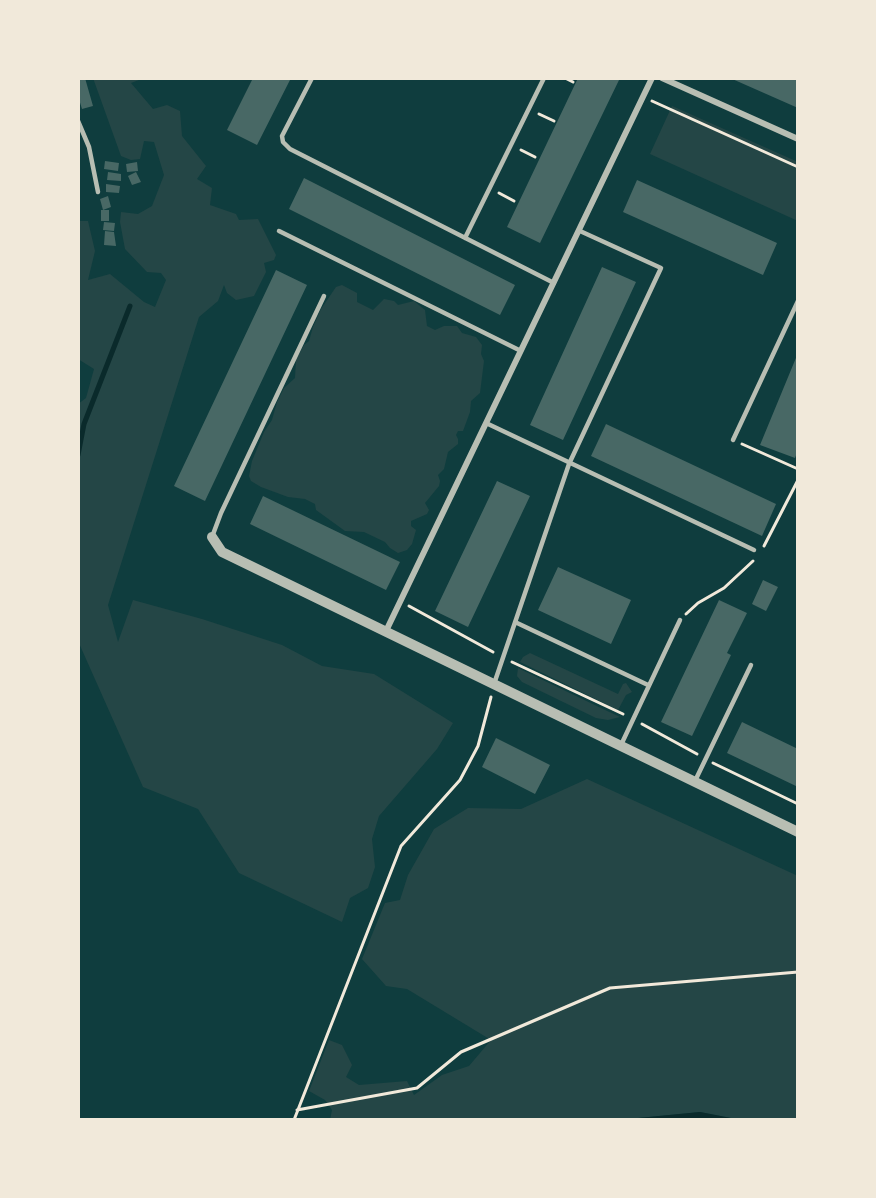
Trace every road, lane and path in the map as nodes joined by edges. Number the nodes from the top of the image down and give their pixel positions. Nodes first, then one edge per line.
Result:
1 (312, 78) edge
2 (544, 78) edge
3 (565, 78) edge
4 (652, 78) edge
5 (662, 78) edge
6 (573, 82) dead end
7 (643, 97) junction
8 (529, 109) junction
9 (78, 121) edge
10 (554, 121) dead end
11 (798, 139) edge
12 (511, 145) junction
13 (535, 157) dead end
14 (798, 167) edge
15 (489, 188) junction
16 (98, 192) dead end
17 (514, 201) dead end
18 (279, 231) dead end
19 (580, 231) junction
20 (465, 238) junction
21 (554, 283) junction
22 (324, 296) dead end
23 (798, 301) edge
24 (521, 351) junction
25 (486, 423) junction
26 (733, 440) joint
27 (569, 464) junction
28 (798, 469) edge
29 (212, 537) joint
30 (754, 550) dead end
31 (400, 602) junction
32 (680, 620) dead end
33 (515, 622) junction
34 (386, 632) junction
35 (504, 657) junction
36 (752, 665) dead end
37 (494, 684) junction
38 (648, 685) junction
39 (633, 719) junction
40 (621, 745) junction
41 (706, 759) junction
42 (695, 781) junction
43 (798, 804) edge
44 (798, 832) edge
45 (798, 972) edge
46 (297, 1110) junction
47 (294, 1120) edge

1 - 20 lane
2 - 8 lane
3 - 6 path
4 - 7 street
5 - 11 street
7 - 14 path
7 - 19 street
8 - 10 path
8 - 12 lane
9 - 16 lane
12 - 13 path
12 - 15 lane
15 - 17 path
15 - 20 lane
18 - 24 lane
19 - 21 street
19 - 27 lane
20 - 21 lane
21 - 24 street
22 - 29 lane
23 - 26 lane
24 - 25 street
25 - 27 lane
25 - 31 street
26 - 28 path
27 - 30 lane
27 - 33 lane
29 - 34 street
31 - 34 street
31 - 35 path
32 - 38 lane
33 - 35 lane
33 - 38 lane
34 - 37 street
35 - 37 lane
35 - 39 path
36 - 41 lane
37 - 40 street
37 - 46 path
38 - 39 lane
39 - 40 lane
39 - 41 path
40 - 42 street
41 - 42 lane
41 - 43 path
42 - 44 street
45 - 46 path
46 - 47 path

